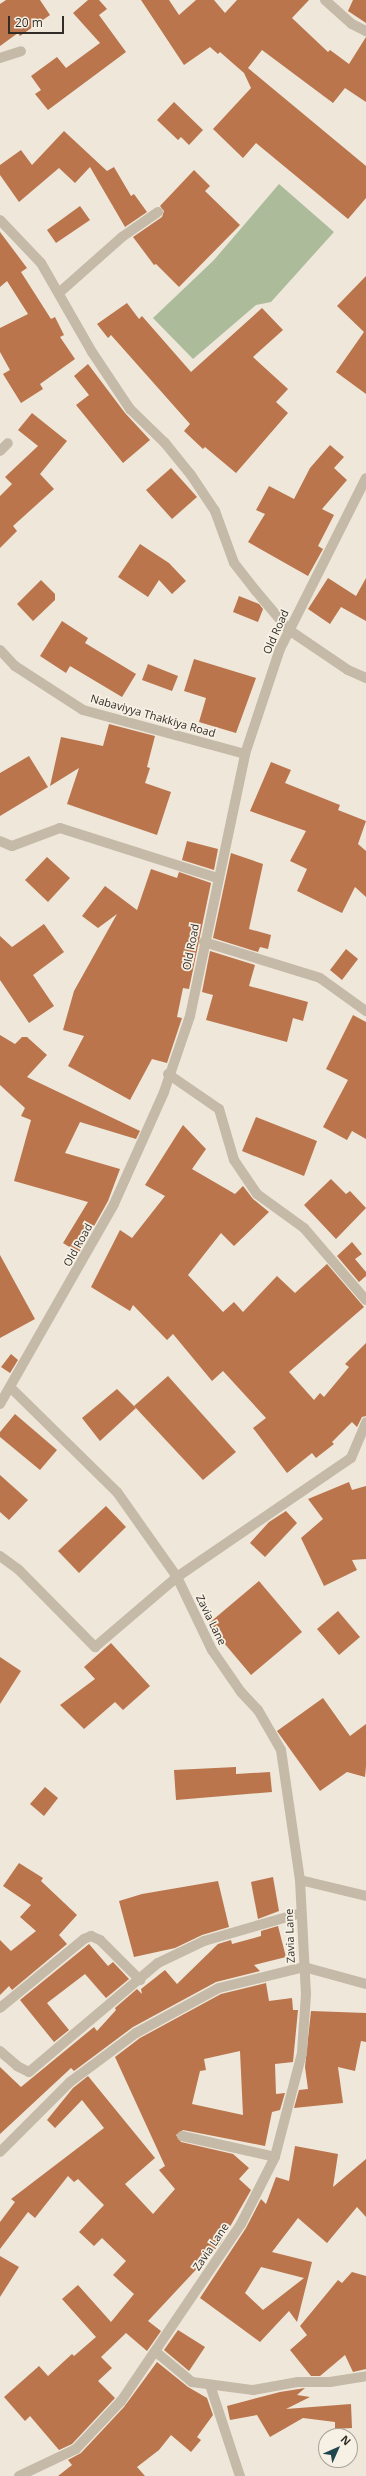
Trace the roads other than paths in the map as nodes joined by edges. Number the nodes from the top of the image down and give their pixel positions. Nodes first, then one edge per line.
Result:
1 (325, 0) edge
2 (366, 31) edge
3 (21, 51) dead end
4 (0, 58) edge
5 (158, 212) dead end
6 (0, 220) edge
7 (60, 292) junction
8 (8, 443) dead end
9 (0, 451) edge
10 (364, 484) edge
11 (289, 630) junction
12 (0, 650) edge
13 (366, 678) edge
14 (245, 754) junction
15 (0, 841) edge
16 (218, 878) junction
17 (204, 942) junction
18 (366, 1011) edge
19 (168, 1074) junction
20 (366, 1300) edge
21 (10, 1388) junction
22 (0, 1404) edge
23 (366, 1422) edge
24 (0, 1556) edge
25 (177, 1578) junction
26 (300, 1880) junction
27 (366, 1896) edge
28 (301, 1913) junction
29 (304, 1967) junction
30 (140, 1980) junction
31 (366, 1984) edge
32 (0, 2008) edge
33 (0, 2051) edge
34 (182, 2136) dead end
35 (0, 2152) edge
36 (275, 2156) junction
37 (156, 2352) junction
38 (366, 2376) edge
39 (210, 2385) junction
40 (19, 2476) edge
41 (240, 2476) edge

1 - 2 street
3 - 4 street
5 - 7 street
6 - 7 street
7 - 11 street
8 - 9 street
10 - 11 street, Old Road
11 - 13 street
11 - 14 street, Old Road
12 - 14 street, Nabaviyya Thakkiya Road
14 - 16 street, Old Road
15 - 16 street
16 - 17 street, Old Road
17 - 18 street
17 - 19 street, Old Road
19 - 20 street
19 - 21 street, Old Road
21 - 22 street, Old Road
21 - 25 street, Zavia Lane
23 - 25 street
24 - 25 street
25 - 26 street, Zavia Lane
26 - 27 street
26 - 28 street, Zavia Lane
28 - 29 street, Zavia Lane
28 - 30 street
29 - 31 street
29 - 35 street
29 - 36 street, Zavia Lane
30 - 32 street
30 - 33 street
34 - 36 street
36 - 37 street, Zavia Lane
37 - 39 street
37 - 40 street, Zavia Lane
38 - 39 street
39 - 41 street

